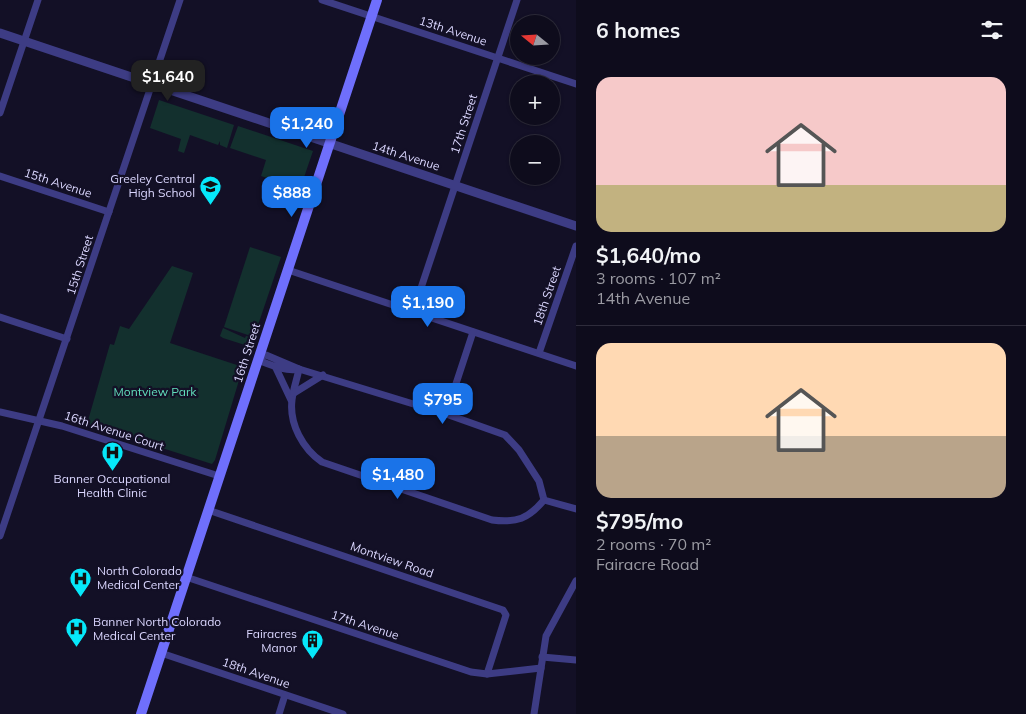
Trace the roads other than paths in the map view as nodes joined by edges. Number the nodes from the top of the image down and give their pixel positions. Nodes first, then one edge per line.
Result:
1 (38, 0) edge
2 (180, 0) edge
3 (322, 0) edge
4 (377, 0) edge
5 (518, 0) edge
6 (372, 16) junction
7 (0, 34) edge
8 (24, 42) junction
9 (498, 58) junction
10 (152, 84) junction
11 (576, 84) edge
12 (0, 113) edge
13 (329, 144) junction
14 (0, 176) edge
15 (456, 186) junction
16 (109, 212) junction
17 (576, 226) edge
18 (576, 246) edge
19 (288, 270) junction
20 (413, 312) junction
21 (0, 316) edge
22 (473, 332) junction
23 (67, 339) junction
24 (539, 353) junction
25 (259, 356) junction
26 (276, 366) junction
27 (576, 366) edge
28 (300, 369) junction
29 (323, 375) junction
30 (292, 397) junction
31 (0, 412) edge
32 (446, 414) junction
33 (40, 420) junction
34 (219, 476) junction
35 (544, 500) junction
36 (576, 509) edge
37 (208, 510) junction
38 (3, 517) edge
39 (0, 536) edge
40 (186, 577) junction
41 (576, 581) edge
42 (161, 653) junction
43 (542, 657) junction
44 (576, 660) edge
45 (541, 668) junction
46 (487, 674) junction
47 (285, 695) junction
48 (141, 714) edge
49 (278, 714) edge
50 (343, 714) edge
51 (534, 714) edge

1 - 8 street
2 - 10 street, 15th Street
3 - 6 street, 13th Avenue
4 - 6 main road, 16th Street
5 - 9 street, 17th Street
6 - 9 street, 13th Avenue
6 - 13 main road, 16th Street
7 - 8 street, 14th Avenue
8 - 10 street, 14th Avenue
8 - 12 street
9 - 11 street, 13th Avenue
9 - 15 street, 17th Street
10 - 13 street, 14th Avenue
10 - 16 street, 15th Street
13 - 15 street, 14th Avenue
13 - 19 main road, 16th Street
14 - 16 street, 15th Avenue
15 - 17 street, 14th Avenue
15 - 20 street, 17th Street
16 - 23 street, 15th Street
18 - 24 street, 18th Street
19 - 20 street
19 - 25 main road, 16th Street
20 - 22 street
21 - 23 street
22 - 24 street
22 - 32 street
23 - 33 street, 15th Street
24 - 27 street
25 - 26 street
25 - 28 street
25 - 34 main road, 16th Street
26 - 28 street
26 - 30 street
28 - 29 street
28 - 30 street
29 - 30 street
29 - 32 street
30 - 35 street
31 - 33 street, 16th Avenue Court
32 - 35 street
33 - 34 street, 16th Avenue Court
33 - 38 street, 15th Street
34 - 37 main road, 16th Street
35 - 36 street
37 - 40 main road, 16th Street
37 - 46 street, Montview Road
38 - 39 street, 15th Street
40 - 42 main road, 16th Street
40 - 46 street, 17th Avenue
41 - 43 street
42 - 47 street, 18th Avenue
42 - 48 main road, 16th Street
43 - 44 street
43 - 45 street
45 - 46 street, 17th Avenue
45 - 51 street
47 - 49 street
47 - 50 street, 18th Avenue

